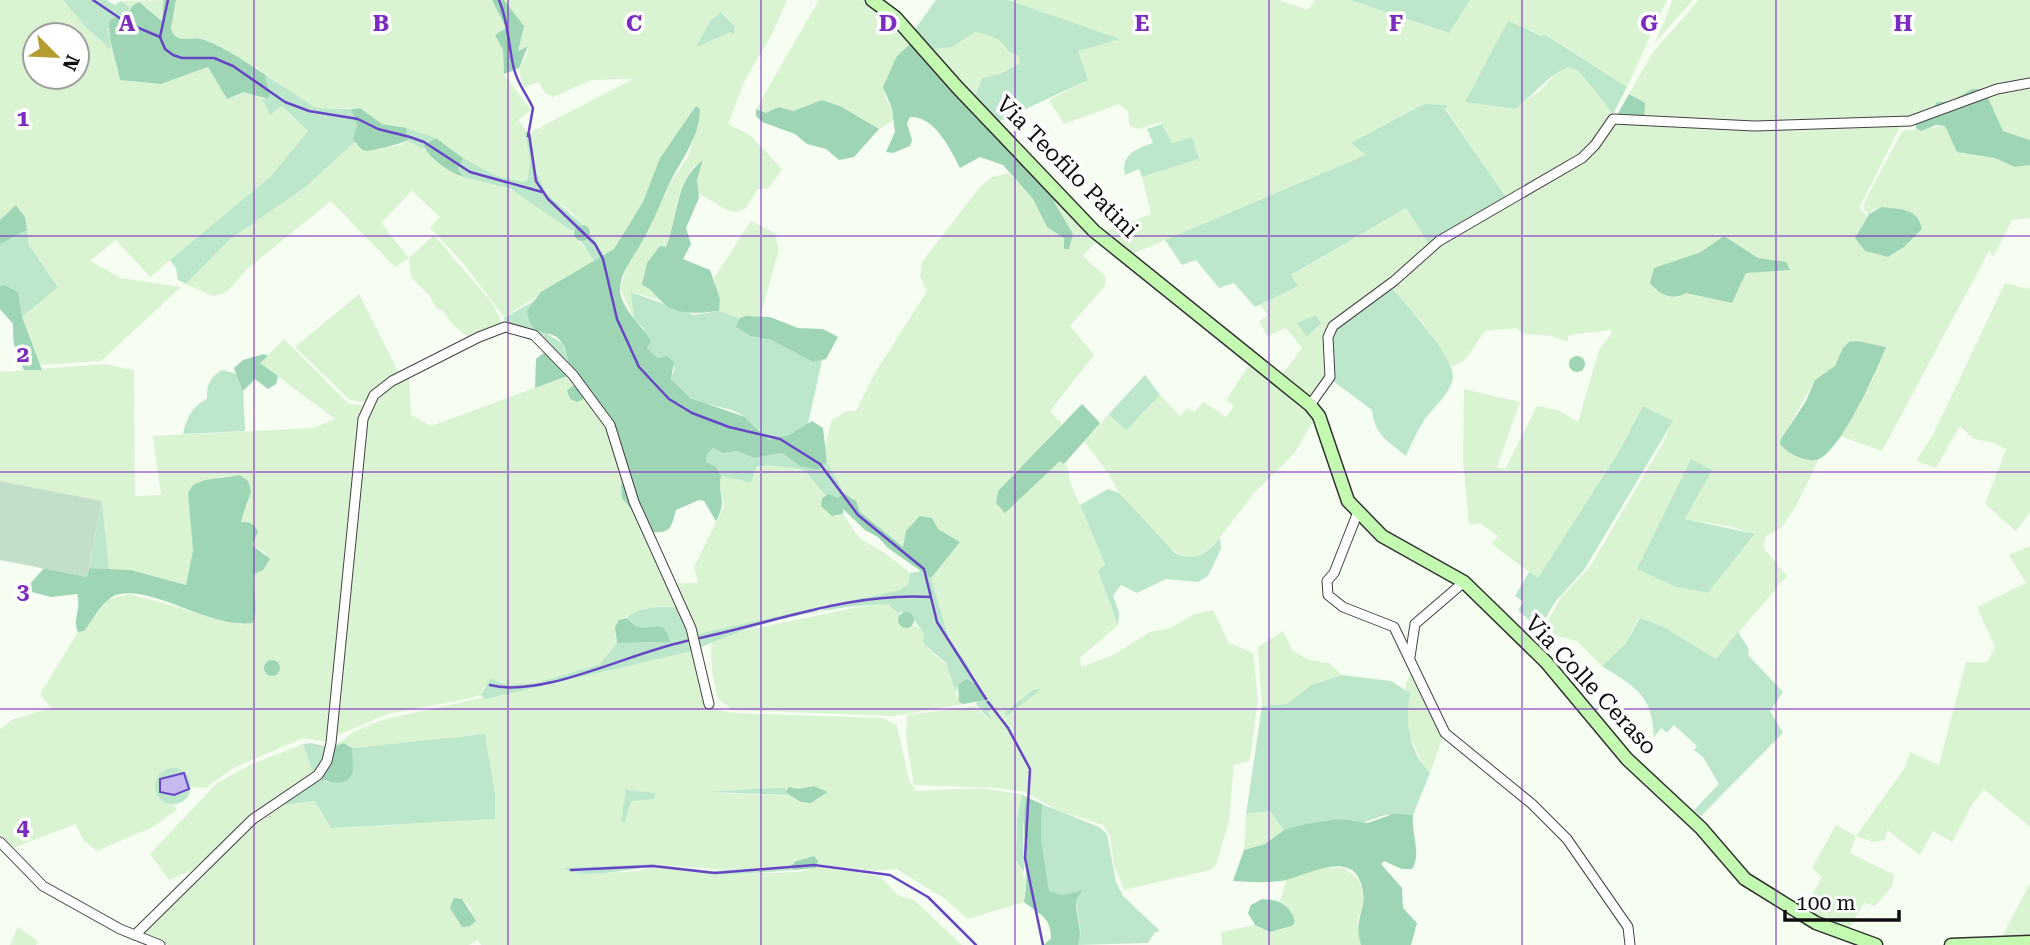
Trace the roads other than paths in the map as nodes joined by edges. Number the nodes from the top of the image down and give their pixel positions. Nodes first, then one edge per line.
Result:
1 (872, 0) edge
2 (2030, 83) edge
3 (1310, 405) junction
4 (1319, 416) joint
5 (1358, 512) junction
6 (1464, 582) junction
7 (1410, 659) junction
8 (709, 704) dead end
9 (0, 842) edge
10 (135, 935) junction
11 (2030, 942) edge
12 (160, 945) edge
13 (1630, 945) edge
14 (1876, 945) edge
15 (1951, 945) edge

1 - 3 street, Via Teofilo Patini
2 - 3 street
3 - 4 street, Via Teofilo Patini
4 - 5 street, Via Colle Ceraso
5 - 6 street, Via Colle Ceraso
5 - 7 street
6 - 7 street
6 - 14 street, Via Colle Ceraso
7 - 13 street
8 - 10 street
9 - 10 street
10 - 12 street
11 - 15 street

